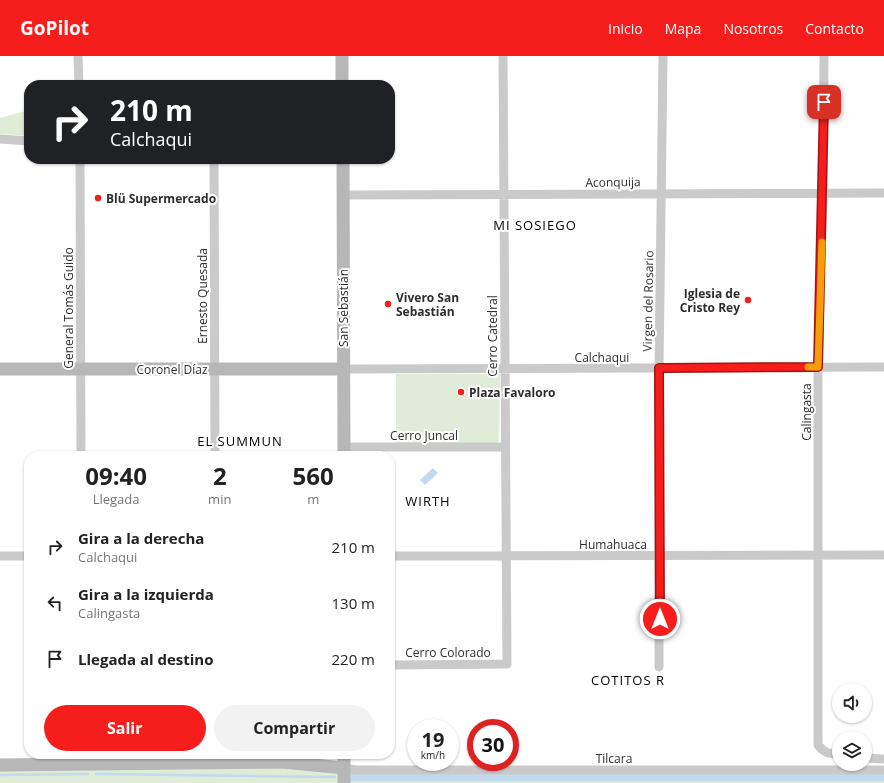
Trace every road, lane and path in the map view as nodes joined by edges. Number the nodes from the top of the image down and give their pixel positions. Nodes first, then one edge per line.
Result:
1 (78, 56) edge
2 (342, 56) edge
3 (503, 56) edge
4 (663, 56) edge
5 (824, 56) edge
6 (79, 80) edge
7 (342, 80) edge
8 (0, 139) edge
9 (24, 141) edge
10 (80, 164) edge
11 (214, 164) edge
12 (343, 164) edge
13 (662, 193) junction
14 (823, 193) junction
15 (884, 193) edge
16 (343, 195) junction
17 (503, 196) junction
18 (818, 367) junction
19 (884, 367) edge
20 (659, 368) junction
21 (0, 369) edge
22 (80, 369) junction
23 (214, 369) junction
24 (343, 369) junction
25 (504, 369) junction
26 (504, 447) junction
27 (81, 451) edge
28 (215, 451) edge
29 (344, 451) edge
30 (376, 451) edge
31 (660, 555) junction
32 (820, 555) junction
33 (884, 555) edge
34 (0, 556) edge
35 (24, 556) edge
36 (395, 556) edge
37 (505, 556) junction
38 (506, 664) joint
39 (395, 665) edge
40 (660, 667) dead end
41 (832, 754) edge
42 (872, 758) edge
43 (85, 759) edge
44 (216, 759) edge
45 (344, 759) edge
46 (884, 759) edge
47 (0, 765) edge
48 (344, 768) junction
49 (884, 770) edge
50 (344, 783) edge

1 - 6 street
2 - 7 street
3 - 17 street, Cerro Catedral
4 - 13 street, Virgen del Rosario
5 - 14 street, Calingasta
8 - 9 street
10 - 22 street, General Tomás Guido
11 - 23 street, Ernesto Quesada
12 - 16 street, San Sebastián
13 - 14 street, Aconquija
13 - 17 street, Aconquija
13 - 20 street, Virgen del Rosario
14 - 15 street, Aconquija
14 - 18 street, Calingasta
16 - 17 street, Aconquija
16 - 24 street, San Sebastián
17 - 25 street, Cerro Catedral
18 - 19 street, Calchaqui
18 - 20 street, Calchaqui
18 - 32 street, Calingasta
20 - 25 street, Calchaqui
20 - 31 street, Virgen del Rosario
21 - 22 street, Coronel Díaz
22 - 23 street, Coronel Díaz
22 - 27 street, General Tomás Guido
23 - 24 street, Coronel Díaz
23 - 28 street, Ernesto Quesada
24 - 25 street, Calchaqui
24 - 29 street, San Sebastián
25 - 26 street, Cerro Catedral
26 - 30 street, Cerro Juncal
26 - 37 street, Cerro Catedral
31 - 32 street, Humahuaca
31 - 37 street, Humahuaca
31 - 40 street, Virgen del Rosario
32 - 33 street, Humahuaca
32 - 41 street, Calingasta
34 - 35 street
36 - 37 street, Humahuaca
37 - 38 street, Cerro Catedral
38 - 39 street, Cerro Colorado
42 - 46 street
43 - 44 street
43 - 47 street
44 - 48 street
45 - 48 street
48 - 49 street, Tilcara
48 - 50 street

